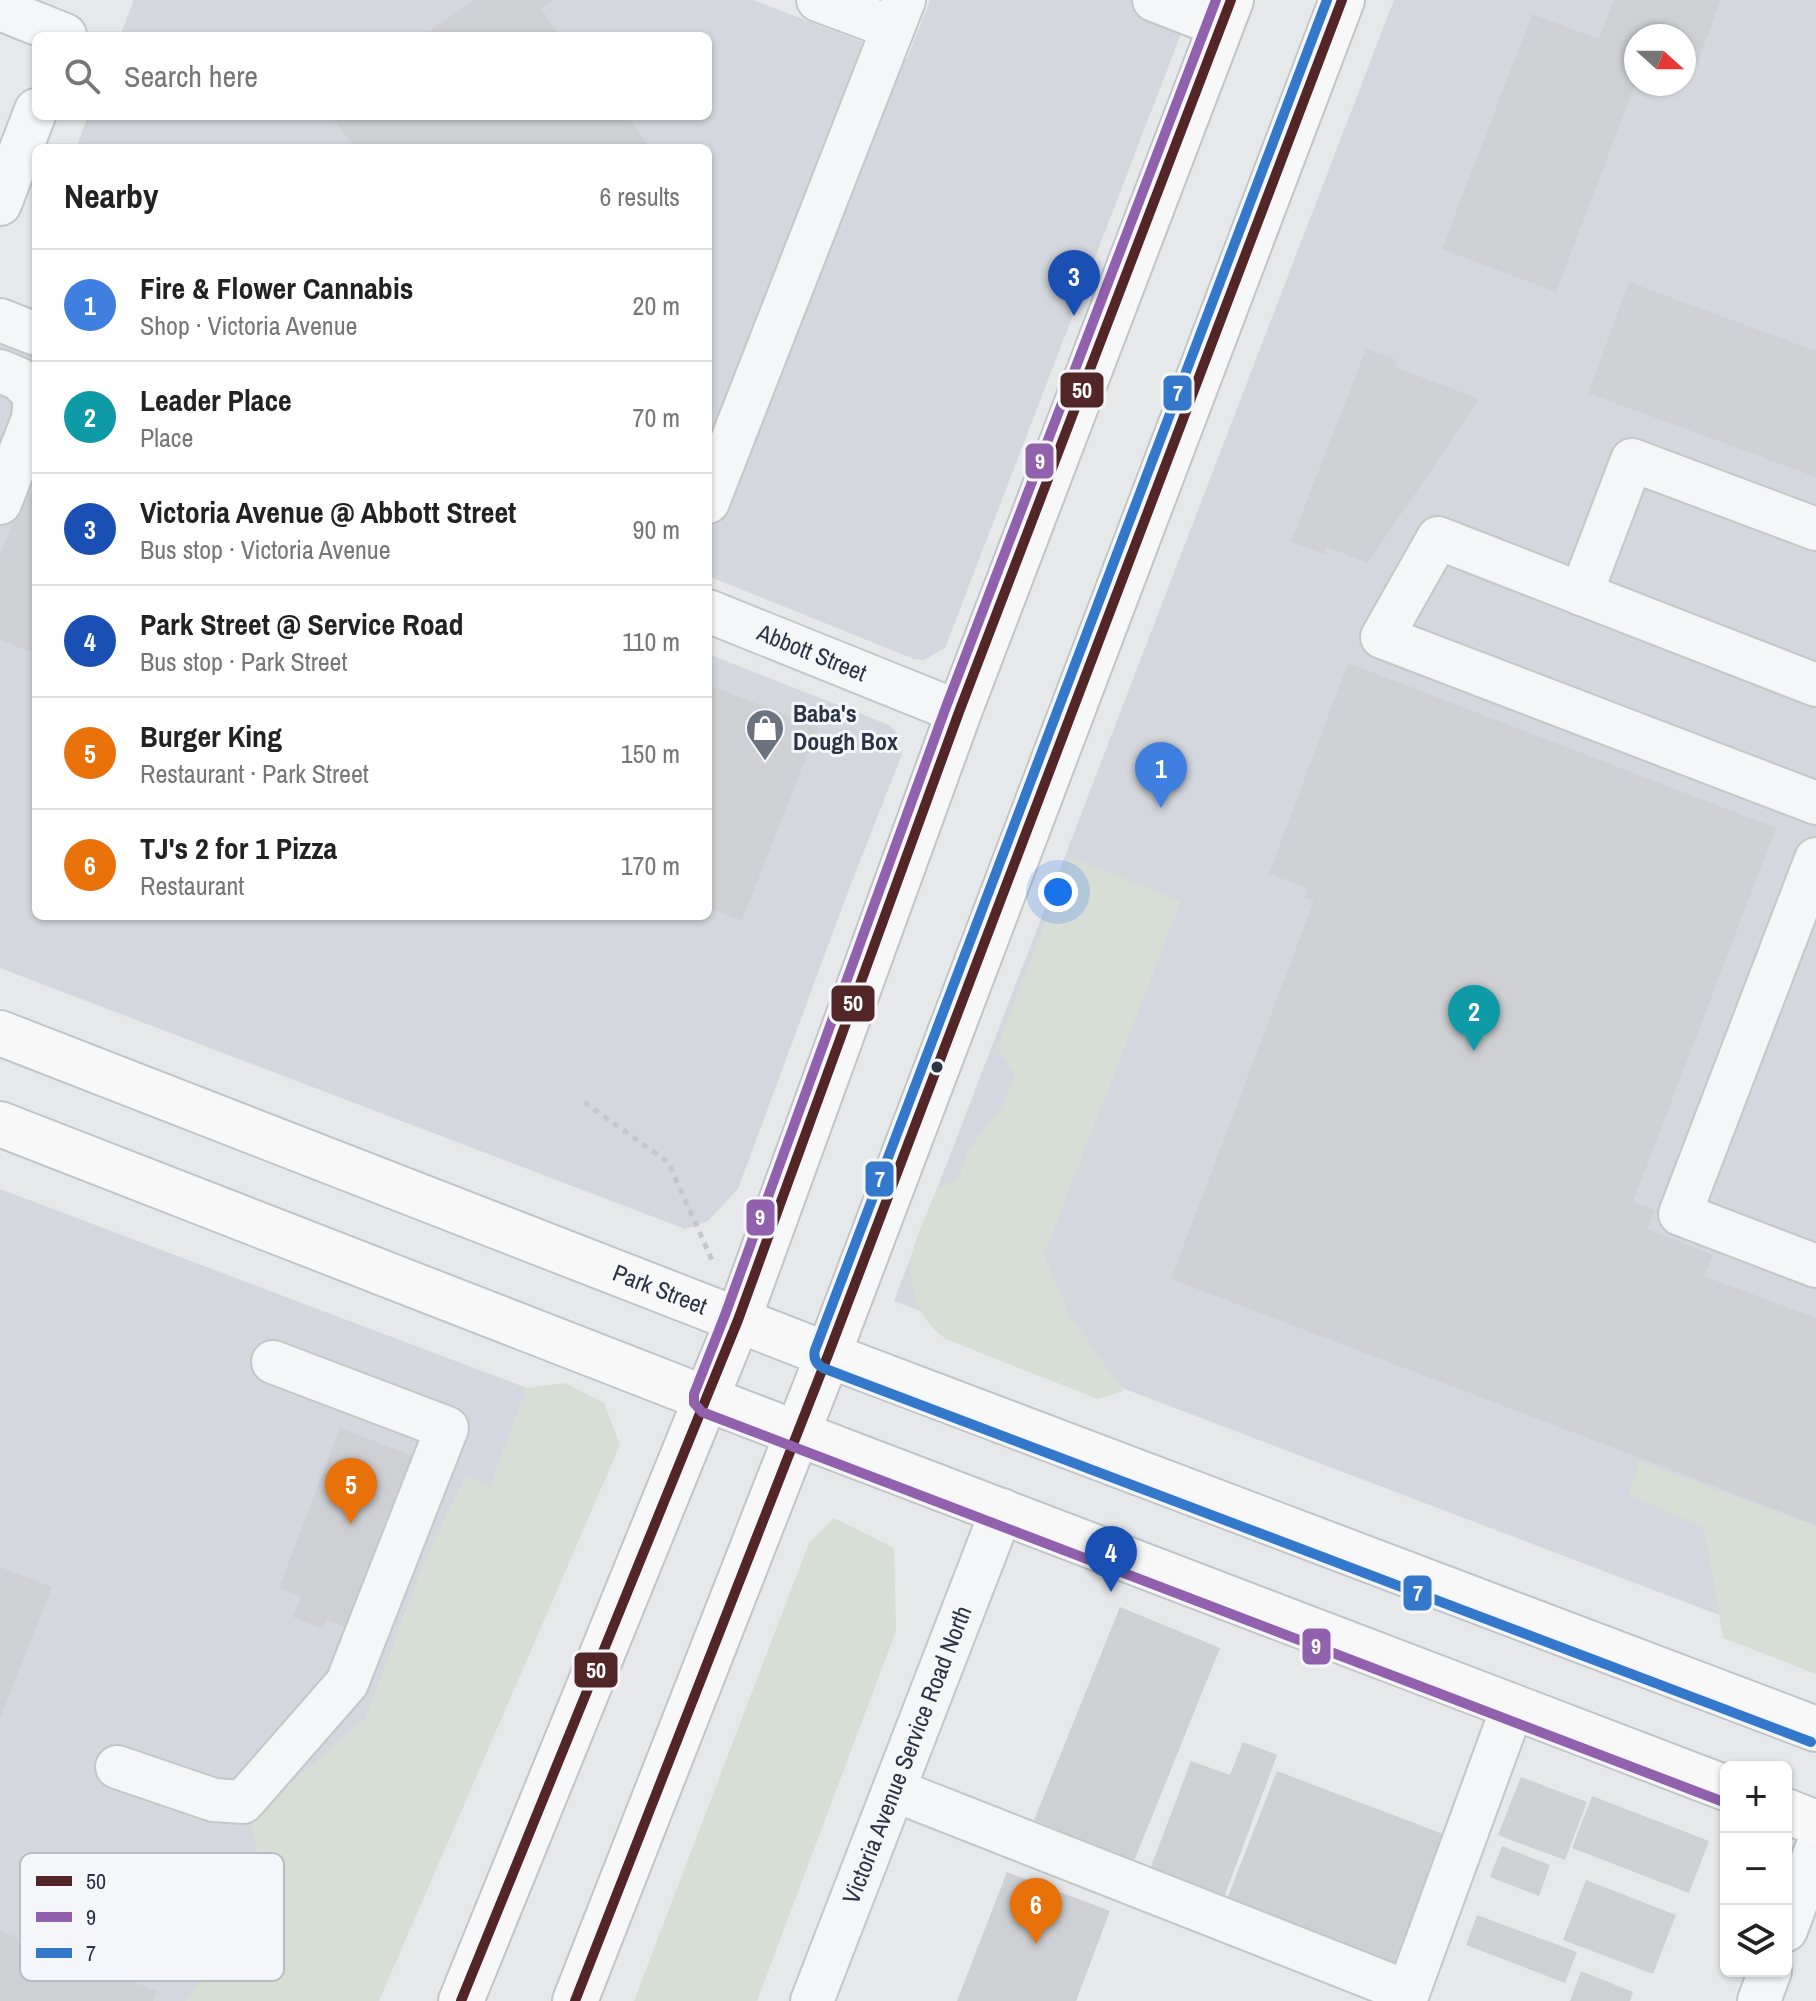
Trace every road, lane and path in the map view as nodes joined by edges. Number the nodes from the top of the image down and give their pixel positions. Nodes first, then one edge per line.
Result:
1 (818, 0) edge
2 (931, 0) edge
3 (1154, 0) edge
4 (1342, 0) edge
5 (0, 9) edge
6 (1226, 13) edge
7 (900, 20) edge
8 (69, 24) edge
9 (32, 120) edge
10 (0, 204) edge
11 (0, 320) edge
12 (32, 332) edge
13 (0, 371) edge
14 (32, 392) edge
15 (32, 422) edge
16 (712, 492) edge
17 (0, 503) edge
18 (1816, 529) edge
19 (1581, 594) junction
20 (712, 613) edge
21 (1816, 685) edge
22 (959, 712) junction
23 (1816, 803) edge
24 (1816, 859) edge
25 (0, 1033) edge
26 (584, 1102) dead end
27 (0, 1124) edge
28 (1816, 1266) edge
29 (738, 1320) junction
30 (828, 1355) junction
31 (273, 1362) dead end
32 (707, 1399) junction
33 (797, 1432) junction
34 (1002, 1510) junction
35 (1513, 1706) junction
36 (1816, 1729) edge
37 (117, 1767) dead end
38 (1720, 1786) edge
39 (894, 1790) junction
40 (1792, 1813) edge
41 (1816, 1823) edge
42 (1816, 1850) edge
43 (1792, 1914) edge
44 (1768, 1977) edge
45 (1407, 1996) edge
46 (461, 2001) edge
47 (575, 2001) edge
48 (812, 2001) edge
49 (1759, 2001) edge

1 - 7 street
2 - 7 street
3 - 6 street
4 - 30 main road
5 - 8 street
6 - 22 main road
7 - 16 street
9 - 10 street
11 - 12 street
13 - 14 street
15 - 17 street
18 - 19 street
19 - 21 street
19 - 23 street
20 - 22 street, Abbott Street
22 - 29 main road
24 - 28 street
25 - 29 main road, Park Street
26 - 29 path
27 - 32 main road
29 - 30 main road, Park Street
29 - 32 main road
30 - 33 main road
30 - 36 main road, Park Street
31 - 37 street
32 - 33 main road
32 - 46 main road
33 - 34 main road
33 - 47 main road
34 - 35 main road
34 - 39 street, Victoria Avenue Service Road North
35 - 38 main road
35 - 45 street
39 - 45 street
39 - 48 street, Victoria Avenue Service Road North
40 - 41 main road
42 - 43 street
44 - 49 street

